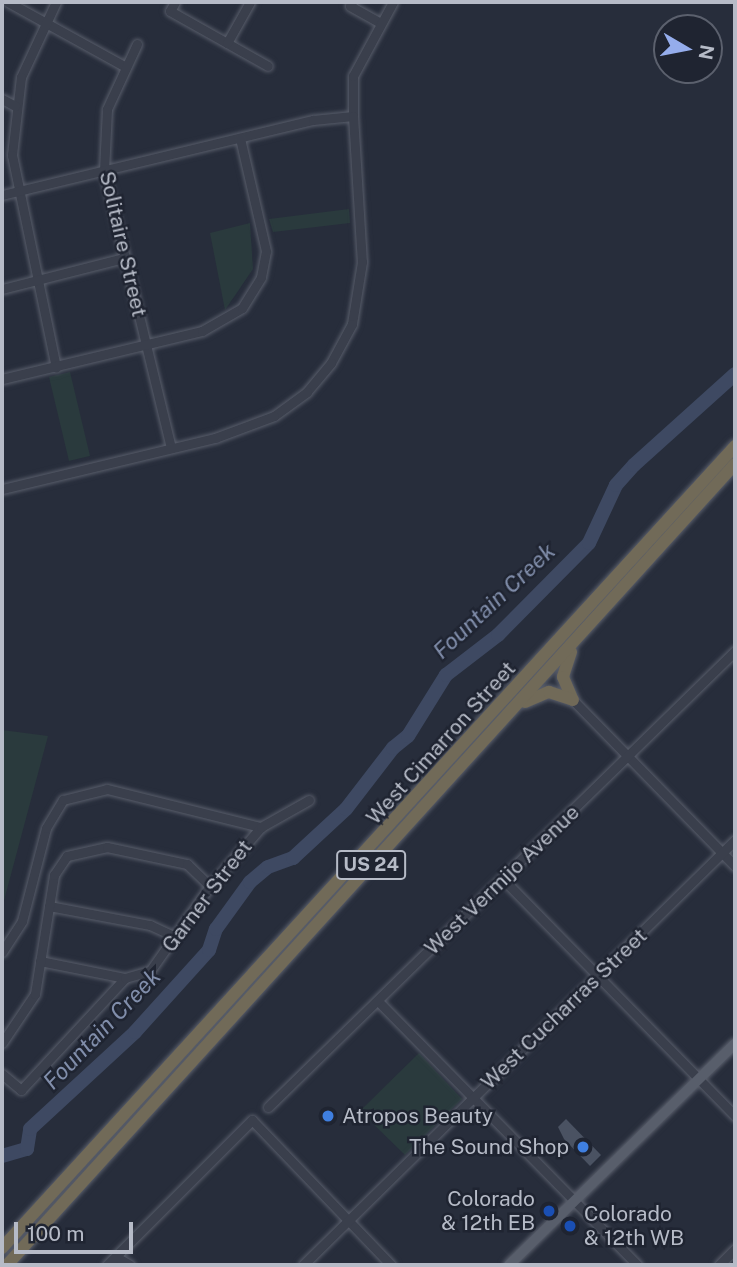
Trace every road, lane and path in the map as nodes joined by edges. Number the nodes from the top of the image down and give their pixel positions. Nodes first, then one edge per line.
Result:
1 (8, 2) edge
2 (56, 2) edge
3 (175, 2) edge
4 (250, 2) edge
5 (352, 2) edge
6 (393, 2) edge
7 (44, 22) junction
8 (381, 23) junction
9 (227, 43) junction
10 (136, 44) dead end
11 (124, 66) junction
12 (268, 66) dead end
13 (2, 99) edge
14 (15, 106) junction
15 (353, 116) junction
16 (240, 138) junction
17 (104, 171) junction
18 (16, 192) junction
19 (2, 195) edge
20 (124, 258) junction
21 (36, 280) junction
22 (2, 289) edge
23 (146, 344) junction
24 (56, 367) junction
25 (2, 379) edge
26 (735, 446) edge
27 (171, 448) junction
28 (735, 464) edge
29 (2, 489) edge
30 (603, 610) junction
31 (735, 651) edge
32 (573, 700) junction
33 (491, 732) junction
34 (627, 757) junction
35 (309, 800) dead end
36 (261, 827) junction
37 (735, 840) edge
38 (722, 853) junction
39 (735, 866) edge
40 (503, 878) junction
41 (210, 886) junction
42 (49, 906) junction
43 (174, 936) junction
44 (2, 952) edge
45 (40, 961) junction
46 (599, 975) junction
47 (125, 978) junction
48 (378, 1001) junction
49 (2, 1043) edge
50 (735, 1044) edge
51 (2, 1074) edge
52 (700, 1079) junction
53 (473, 1097) junction
54 (268, 1107) dead end
55 (735, 1115) edge
56 (574, 1202) junction
57 (348, 1221) junction
58 (2, 1248) edge
59 (735, 1249) edge
60 (116, 1257) junction
61 (7, 1265) edge
62 (107, 1265) edge
63 (130, 1265) edge
64 (303, 1265) edge
65 (391, 1265) edge
66 (509, 1265) edge
67 (637, 1265) edge
68 (719, 1265) edge

1 - 7 street
2 - 7 street
3 - 9 street
4 - 9 street
5 - 8 street
6 - 8 street
7 - 11 street
7 - 14 street
8 - 15 street
9 - 12 street
10 - 11 street, Solitaire Street
11 - 17 street, Solitaire Street
13 - 14 street
14 - 18 street
15 - 16 street
15 - 27 street
16 - 17 street
16 - 23 street
17 - 18 street
17 - 20 street, Solitaire Street
18 - 19 street
18 - 21 street
20 - 21 street
20 - 23 street, Solitaire Street
21 - 22 street
21 - 24 street
23 - 24 street
23 - 27 street, Solitaire Street
24 - 25 street
26 - 58 highway, West Cimarron Street / US 24
27 - 29 street
28 - 30 highway, West Cimarron Street / US 24
30 - 32 highway
30 - 33 highway, West Cimarron Street / US 24
31 - 34 street, West Vermijo Avenue
32 - 33 highway
32 - 34 street
33 - 61 highway, West Cimarron Street / US 24
34 - 38 street
34 - 40 street, West Vermijo Avenue
35 - 36 street, Garner Street
36 - 41 street, Garner Street
36 - 44 street, Garner Street
37 - 38 street, West Cucharras Street
38 - 39 street
38 - 46 street, West Cucharras Street
40 - 46 street
40 - 48 street, West Vermijo Avenue
41 - 42 street
41 - 43 street, Garner Street
42 - 43 street
42 - 45 street
43 - 47 street, Garner Street
45 - 47 street
45 - 49 street
46 - 52 street
46 - 53 street, West Cucharras Street
47 - 51 street, Garner Street
48 - 53 street
48 - 54 street, West Vermijo Avenue
50 - 52 main road
52 - 55 street
52 - 56 main road
53 - 56 street
53 - 57 street, West Cucharras Street
56 - 66 main road
56 - 67 street
57 - 60 street
57 - 64 street, West Cucharras Street
57 - 65 street
59 - 68 street
60 - 62 street
60 - 63 street

